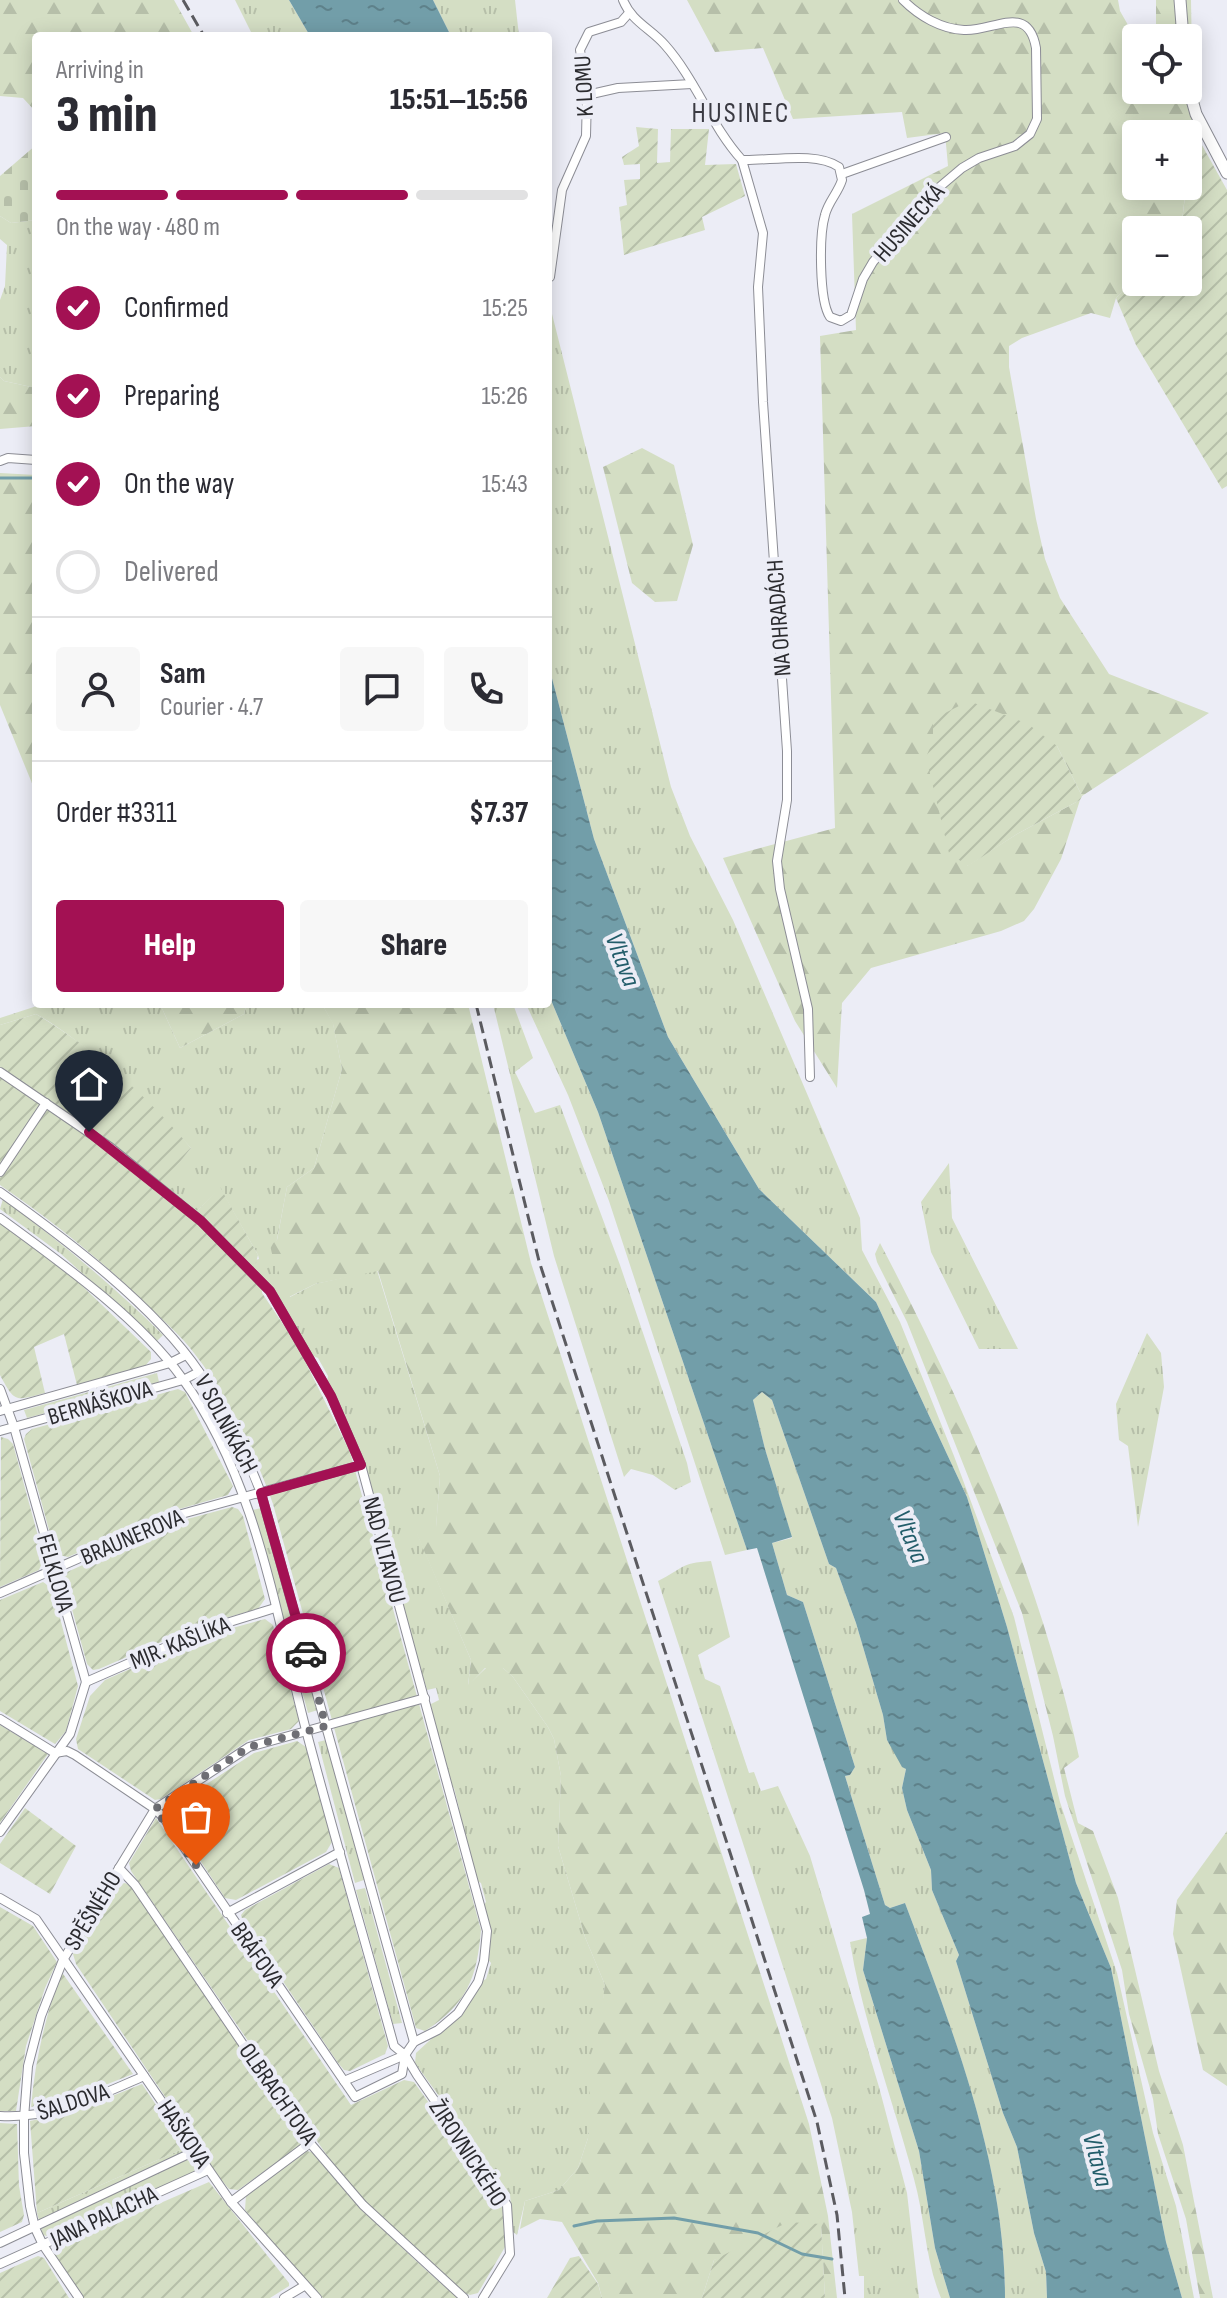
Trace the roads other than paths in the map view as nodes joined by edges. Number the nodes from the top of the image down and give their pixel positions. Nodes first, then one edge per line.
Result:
1 (623, 0) edge
2 (903, 0) edge
3 (1180, 0) edge
4 (629, 13) junction
5 (1182, 24) edge
6 (692, 84) junction
7 (587, 95) junction
8 (1193, 104) edge
9 (946, 137) dead end
10 (742, 160) junction
11 (1227, 173) edge
12 (842, 174) junction
13 (552, 262) edge
14 (32, 460) edge
15 (0, 461) edge
16 (0, 1072) edge
17 (810, 1077) dead end
18 (46, 1103) junction
19 (0, 1172) edge
20 (0, 1192) edge
21 (0, 1218) edge
22 (186, 1355) junction
23 (170, 1363) junction
24 (199, 1372) junction
25 (183, 1380) junction
26 (0, 1389) edge
27 (4, 1410) edge
28 (14, 1427) junction
29 (0, 1431) edge
30 (361, 1465) junction
31 (261, 1493) junction
32 (246, 1498) junction
33 (55, 1571) junction
34 (0, 1593) edge
35 (275, 1608) junction
36 (86, 1682) junction
37 (425, 1698) junction
38 (0, 1719) edge
39 (326, 1726) junction
40 (307, 1731) junction
41 (55, 1753) junction
42 (155, 1809) junction
43 (0, 1832) edge
44 (340, 1852) junction
45 (119, 1868) junction
46 (0, 1898) edge
47 (227, 1913) junction
48 (63, 1960) junction
49 (414, 2042) junction
50 (405, 2055) junction
51 (144, 2076) junction
52 (344, 2081) junction
53 (0, 2116) edge
54 (24, 2118) junction
55 (310, 2143) junction
56 (195, 2151) junction
57 (208, 2170) junction
58 (231, 2202) junction
59 (35, 2228) junction
60 (0, 2243) edge
61 (43, 2245) junction
62 (0, 2264) edge
63 (304, 2286) junction
64 (79, 2298) edge
65 (284, 2298) edge
66 (317, 2298) edge
67 (464, 2298) edge
68 (483, 2298) edge

1 - 4 street
2 - 12 street, HUSINECKÁ
3 - 5 street
4 - 6 street
4 - 7 street, K LOMU
6 - 7 street
6 - 10 street
7 - 13 street, K LOMU
8 - 11 street
9 - 12 street
10 - 12 street
10 - 17 street, NA OHRADÁCH
14 - 15 street
16 - 18 street, NAD VLTAVOU
18 - 19 street
18 - 30 street, NAD VLTAVOU
20 - 22 street, V SOLNÍKÁCH
21 - 23 street, V SOLNÍKÁCH
22 - 23 street, BERNÁŠKOVA
22 - 24 street, V SOLNÍKÁCH
23 - 25 street, V SOLNÍKÁCH
23 - 27 street, BERNÁŠKOVA
24 - 25 street, BERNÁŠKOVA
24 - 31 street, V SOLNÍKÁCH
25 - 28 street, BERNÁŠKOVA
25 - 32 street, V SOLNÍKÁCH
26 - 27 street, FELKLOVA
27 - 28 street, FELKLOVA
28 - 29 street, BERNÁŠKOVA
28 - 33 street, FELKLOVA
30 - 31 street, BRAUNEROVA
30 - 37 street, NAD VLTAVOU
31 - 32 street, BRAUNEROVA
31 - 39 street, V SOLNÍKÁCH
32 - 33 street, BRAUNEROVA
32 - 35 street, V SOLNÍKÁCH
33 - 34 street, BRAUNEROVA
33 - 36 street, FELKLOVA
35 - 36 street, MJR. KAŠLÍKA
35 - 40 street, V SOLNÍKÁCH
36 - 41 street
37 - 39 street, SPĚŠNÉHO
37 - 49 street, NAD VLTAVOU
38 - 41 street, BRÁFOVA
39 - 40 street, SPĚŠNÉHO
39 - 49 street, V SOLNÍKÁCH
40 - 42 street, SPĚŠNÉHO
40 - 44 street, V SOLNÍKÁCH
41 - 42 street, BRÁFOVA
41 - 43 street
42 - 45 street, SPĚŠNÉHO
42 - 47 street, BRÁFOVA
44 - 47 street
44 - 50 street, V SOLNÍKÁCH
45 - 48 street, SPĚŠNÉHO
45 - 55 street, OLBRACHTOVA
46 - 48 street, HAŠKOVA
47 - 52 street, BRÁFOVA
48 - 51 street, HAŠKOVA
48 - 54 street, SPĚŠNÉHO
49 - 50 street
50 - 52 street
50 - 52 street
50 - 68 street, ŽIROVNICKÉHO
51 - 54 street, ŠALDOVA
51 - 56 street, HAŠKOVA
53 - 54 street, ŠALDOVA
54 - 59 street, SPĚŠNÉHO
55 - 58 street
55 - 67 street, OLBRACHTOVA
56 - 57 street, HAŠKOVA
56 - 59 street, JANA PALACHA
57 - 58 street, HAŠKOVA
57 - 61 street, JANA PALACHA
58 - 63 street, HAŠKOVA
59 - 60 street, JANA PALACHA
59 - 61 street, SPĚŠNÉHO
61 - 62 street, JANA PALACHA
61 - 64 street, SPĚŠNÉHO
63 - 65 street
63 - 66 street, HAŠKOVA

